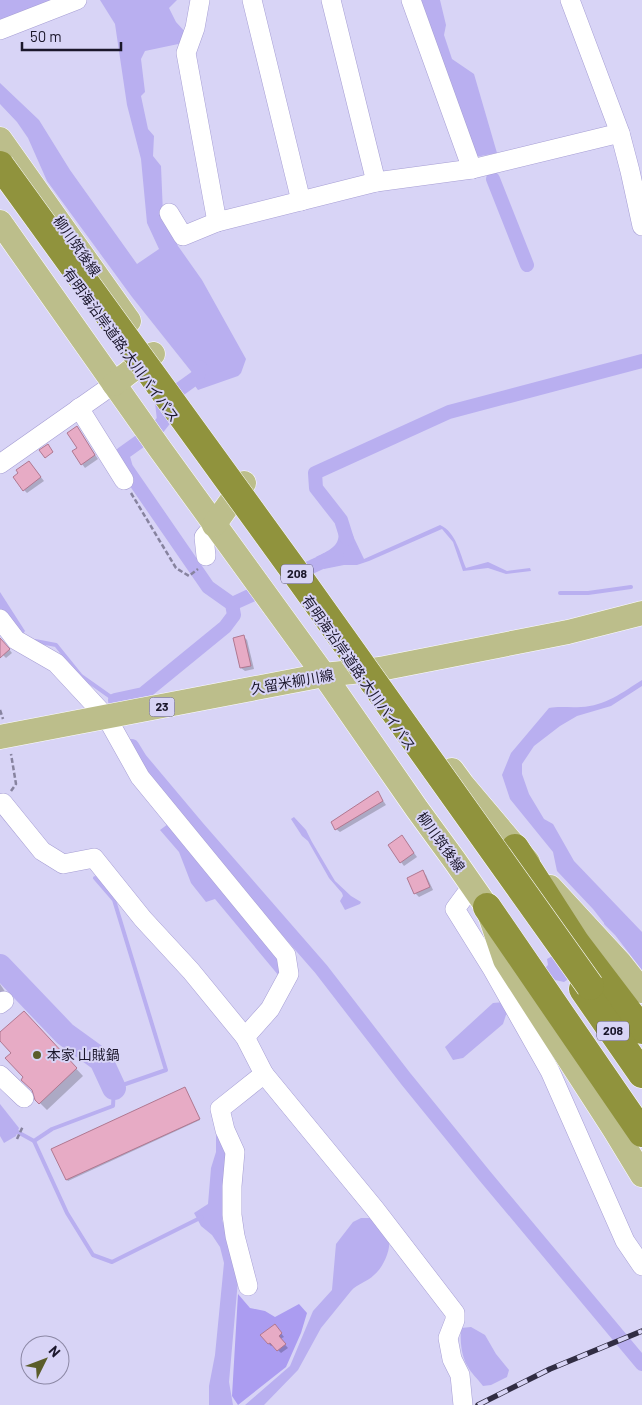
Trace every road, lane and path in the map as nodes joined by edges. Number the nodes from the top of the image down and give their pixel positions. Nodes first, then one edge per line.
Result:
1 (77, 0) edge
2 (200, 0) edge
3 (252, 0) edge
4 (331, 0) edge
5 (411, 0) edge
6 (570, 0) edge
7 (0, 30) edge
8 (620, 132) junction
9 (0, 139) edge
10 (0, 165) edge
11 (472, 169) junction
12 (0, 178) edge
13 (376, 182) junction
14 (301, 201) junction
15 (169, 214) dead end
16 (0, 222) edge
17 (217, 222) junction
18 (642, 226) edge
19 (153, 354) junction
20 (114, 384) junction
21 (79, 408) junction
22 (0, 464) edge
23 (124, 480) joint
24 (244, 483) junction
25 (214, 525) junction
26 (206, 556) joint
27 (642, 612) edge
28 (0, 619) edge
29 (380, 669) junction
30 (324, 675) junction
31 (107, 718) junction
32 (4, 736) edge
33 (3, 803) joint
34 (515, 848) junction
35 (479, 896) junction
36 (587, 987) junction
37 (642, 991) edge
38 (642, 1030) edge
39 (245, 1037) junction
40 (642, 1061) edge
41 (264, 1074) junction
42 (642, 1074) edge
43 (0, 1075) edge
44 (24, 1098) dead end
45 (23, 1126) dead end
46 (642, 1133) edge
47 (17, 1139) dead end
48 (642, 1175) edge
49 (642, 1266) edge
50 (248, 1286) dead end
51 (463, 1405) edge

1 - 7 street
2 - 17 street
3 - 14 street
4 - 13 street
5 - 11 street
6 - 8 street
8 - 11 street
8 - 18 street
9 - 19 main road, 柳川筑後線
10 - 36 highway, 有明海沿岸道路;大川バイパス / 208, bridge
11 - 13 street
12 - 36 highway, 有明海沿岸道路;大川バイパス / 208
13 - 14 street
14 - 17 street
15 - 17 street
16 - 20 main road, 柳川筑後線
19 - 20 main road
19 - 24 main road, 柳川筑後線
20 - 21 street
20 - 25 main road, 柳川筑後線
21 - 22 street
21 - 23 street
23 - 26 path
24 - 25 main road
24 - 29 main road, 柳川筑後線
25 - 26 street
25 - 30 main road, 柳川筑後線
27 - 29 main road, 久留米柳川線 / 23
28 - 31 street
29 - 30 main road, 久留米柳川線 / 23
29 - 34 main road, 柳川筑後線
30 - 31 main road, 久留米柳川線 / 23
30 - 35 main road, 柳川筑後線
31 - 32 main road, 久留米柳川線 / 23
31 - 39 street
32 - 33 path
33 - 39 street
34 - 37 main road, 柳川筑後線
34 - 38 highway
35 - 46 highway
35 - 48 main road, 柳川筑後線
35 - 49 street
36 - 40 highway, 有明海沿岸道路;大川バイパス / 208
36 - 42 highway, 有明海沿岸道路;大川バイパス / 208
39 - 41 street
41 - 50 street
41 - 51 street
43 - 44 street
45 - 47 path

